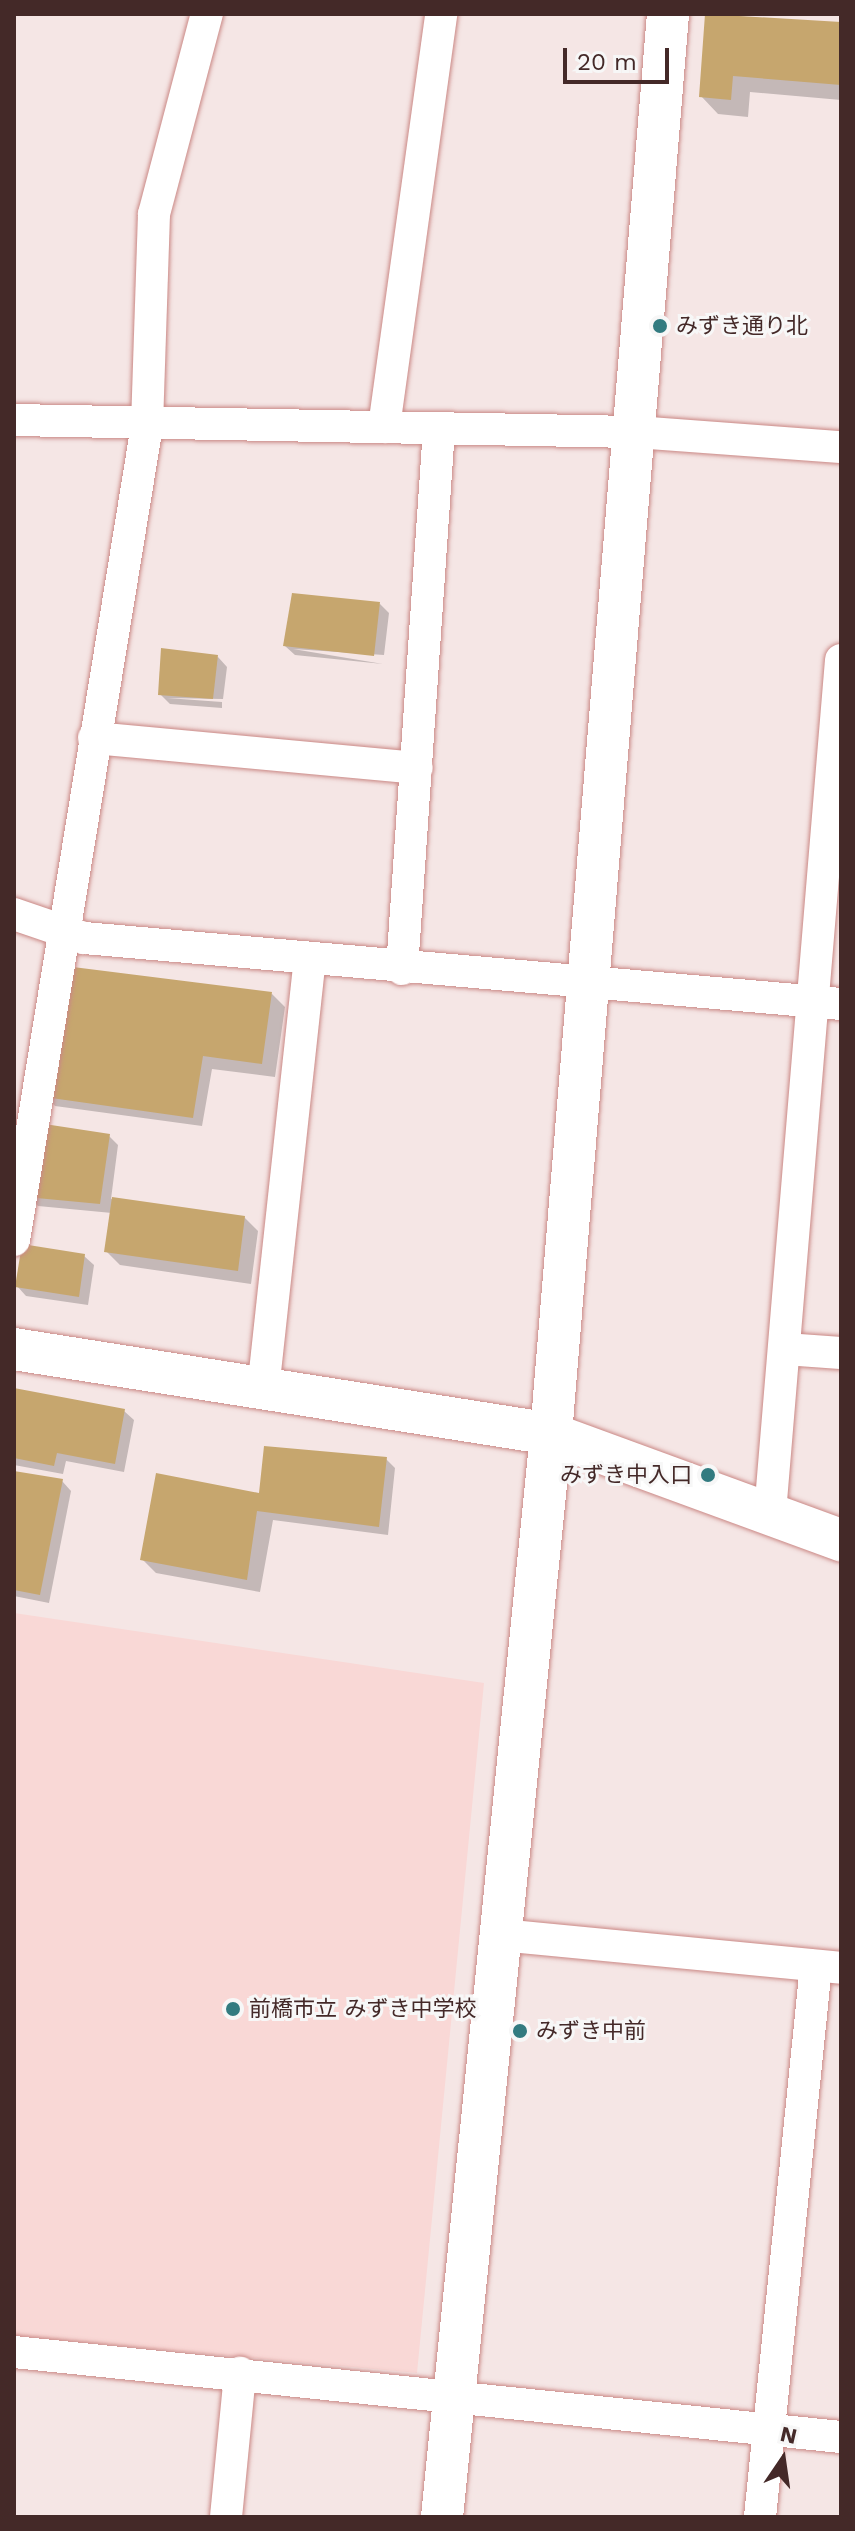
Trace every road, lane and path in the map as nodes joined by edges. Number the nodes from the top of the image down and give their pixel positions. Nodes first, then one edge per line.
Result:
1 (207, 14) edge
2 (441, 14) edge
3 (668, 14) edge
4 (14, 420) edge
5 (147, 425) junction
6 (384, 427) junction
7 (439, 429) junction
8 (635, 432) junction
9 (841, 447) edge
10 (841, 660) edge
11 (94, 738) junction
12 (417, 768) junction
13 (14, 914) edge
14 (62, 934) junction
15 (310, 960) junction
16 (402, 969) junction
17 (588, 988) junction
18 (828, 1003) edge
19 (14, 1240) edge
20 (14, 1349) edge
21 (785, 1349) junction
22 (841, 1353) edge
23 (263, 1390) junction
24 (551, 1434) junction
25 (770, 1513) junction
26 (841, 1540) edge
27 (501, 1935) junction
28 (828, 1967) edge
29 (14, 2352) edge
30 (240, 2373) junction
31 (454, 2394) junction
32 (769, 2429) junction
33 (841, 2437) edge
34 (226, 2517) edge
35 (442, 2517) edge
36 (760, 2517) edge

1 - 5 street
2 - 6 street
3 - 8 street
4 - 5 street
5 - 6 street
5 - 11 street
6 - 7 street
7 - 8 street
7 - 12 street
8 - 9 street
8 - 17 street
10 - 18 street
11 - 12 street
11 - 14 street
12 - 16 street
13 - 14 street
14 - 15 street
14 - 19 street
15 - 16 street
15 - 23 street
16 - 17 street
17 - 18 street
17 - 24 street
18 - 21 street
20 - 23 street
21 - 22 street
21 - 25 street
23 - 24 street
24 - 25 street
24 - 27 street
25 - 26 street
27 - 28 street
27 - 31 street
28 - 32 street
29 - 30 street
30 - 31 street
30 - 34 street
31 - 32 street
31 - 35 street
32 - 33 street
32 - 36 street

